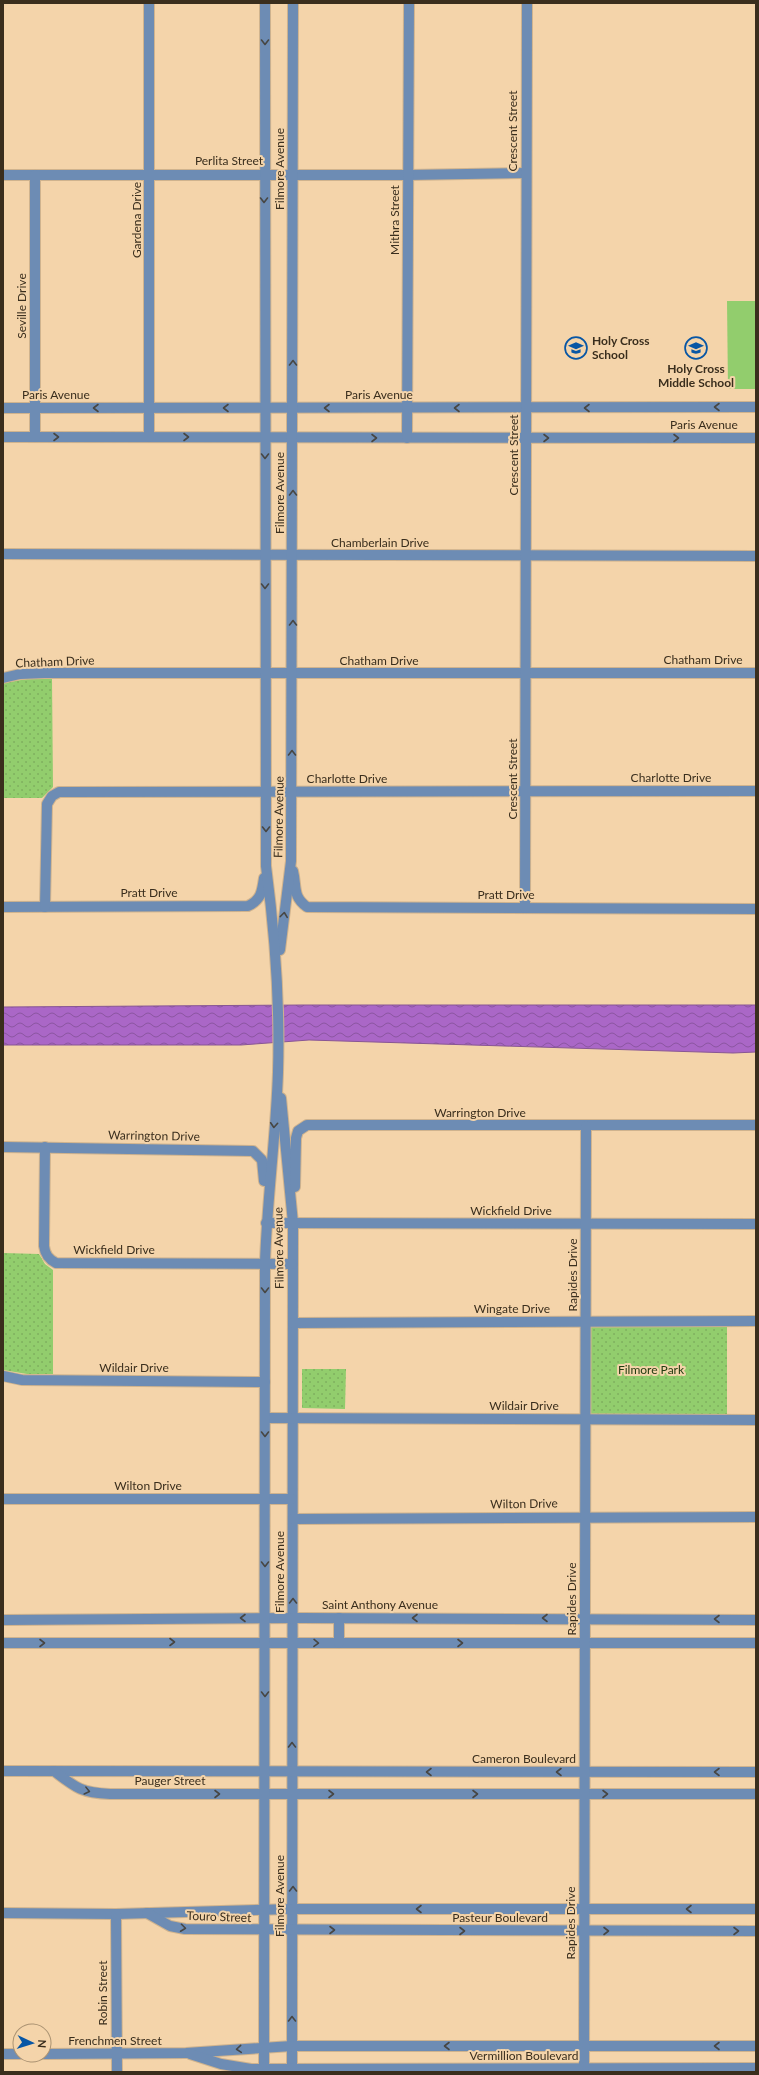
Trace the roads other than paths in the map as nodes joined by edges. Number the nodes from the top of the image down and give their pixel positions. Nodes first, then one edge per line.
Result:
1 (149, 3) edge
2 (265, 3) edge
3 (293, 3) edge
4 (409, 3) edge
5 (527, 3) edge
6 (526, 173) junction
7 (150, 174) junction
8 (264, 174) junction
9 (3, 175) edge
10 (35, 175) junction
11 (293, 175) junction
12 (408, 175) junction
13 (756, 407) edge
14 (3, 408) edge
15 (35, 408) junction
16 (149, 408) junction
17 (265, 408) junction
18 (294, 408) junction
19 (407, 408) junction
20 (527, 408) junction
21 (3, 437) edge
22 (35, 437) junction
23 (149, 437) junction
24 (265, 437) junction
25 (293, 437) junction
26 (407, 438) junction
27 (527, 438) junction
28 (756, 438) edge
29 (3, 554) edge
30 (265, 555) junction
31 (293, 556) junction
32 (526, 556) junction
33 (756, 556) edge
34 (265, 673) junction
35 (756, 673) edge
36 (292, 674) junction
37 (526, 674) junction
38 (3, 678) edge
39 (526, 791) junction
40 (756, 791) edge
41 (266, 792) junction
42 (292, 792) junction
43 (291, 861) junction
44 (266, 866) junction
45 (45, 906) junction
46 (3, 907) edge
47 (526, 908) junction
48 (756, 908) edge
49 (278, 982) junction
50 (278, 1072) junction
51 (756, 1125) edge
52 (586, 1126) junction
53 (3, 1147) edge
54 (45, 1147) junction
55 (266, 1223) junction
56 (293, 1223) junction
57 (586, 1224) junction
58 (756, 1224) edge
59 (265, 1263) junction
60 (292, 1264) junction
61 (586, 1321) junction
62 (756, 1321) edge
63 (293, 1323) junction
64 (3, 1376) edge
65 (265, 1382) junction
66 (265, 1418) junction
67 (293, 1418) junction
68 (586, 1419) junction
69 (756, 1420) edge
70 (265, 1498) junction
71 (3, 1499) edge
72 (292, 1499) junction
73 (586, 1517) junction
74 (756, 1517) edge
75 (293, 1519) junction
76 (265, 1618) junction
77 (293, 1618) junction
78 (339, 1618) junction
79 (584, 1618) junction
80 (3, 1620) edge
81 (756, 1620) edge
82 (265, 1642) junction
83 (293, 1642) junction
84 (3, 1643) edge
85 (339, 1643) junction
86 (585, 1643) junction
87 (756, 1643) edge
88 (3, 1771) edge
89 (54, 1771) junction
90 (264, 1772) junction
91 (292, 1772) junction
92 (585, 1772) junction
93 (756, 1772) edge
94 (264, 1794) junction
95 (292, 1794) junction
96 (585, 1794) junction
97 (756, 1794) edge
98 (293, 1909) junction
99 (584, 1909) junction
100 (756, 1909) edge
101 (264, 1910) junction
102 (3, 1913) edge
103 (147, 1913) junction
104 (116, 1914) junction
105 (293, 1930) junction
106 (264, 1931) junction
107 (584, 1931) junction
108 (756, 1931) edge
109 (292, 2046) junction
110 (584, 2046) junction
111 (756, 2046) edge
112 (264, 2047) junction
113 (186, 2053) junction
114 (52, 2054) edge
115 (117, 2054) junction
116 (756, 2068) edge
117 (264, 2070) edge
118 (292, 2070) edge
119 (584, 2070) edge
120 (117, 2072) edge

1 - 7 street, Gardena Drive
2 -> 8 street, Filmore Avenue
3 - 11 street, Filmore Avenue
4 - 12 street, Mithra Street
5 - 6 street, Crescent Street
6 - 12 street, Perlita Street
6 - 20 street, Crescent Street
7 - 8 street, Perlita Street
7 - 10 street, Perlita Street
7 - 16 street, Gardena Drive
8 - 11 street, Perlita Street
8 -> 17 street, Filmore Avenue
9 - 10 street, Perlita Street
10 - 15 street, Seville Drive
11 - 12 street, Perlita Street
18 -> 11 street, Filmore Avenue
12 - 19 street, Mithra Street
13 -> 20 street, Paris Avenue
14 - 15 street, Paris Avenue
16 -> 15 street, Paris Avenue
15 - 22 street, Seville Drive
17 -> 16 street, Paris Avenue
16 - 23 street, Gardena Drive
17 - 18 street, Paris Avenue
17 - 24 street, Filmore Avenue
19 -> 18 street, Paris Avenue
18 - 25 street, Filmore Avenue
20 -> 19 street, Paris Avenue
19 - 26 street, Mithra Street
20 - 27 street, Crescent Street
21 - 22 street, Paris Avenue
22 -> 23 street, Paris Avenue
23 -> 24 street, Paris Avenue
24 - 25 street, Paris Avenue
24 -> 30 street, Filmore Avenue
25 -> 26 street, Paris Avenue
31 -> 25 street, Filmore Avenue
26 - 27 street, Paris Avenue
27 -> 28 street, Paris Avenue
27 - 32 street, Crescent Street
29 - 30 street, Chamberlain Drive
30 - 31 street, Chamberlain Drive
30 -> 34 street, Filmore Avenue
31 - 32 street, Chamberlain Drive
36 -> 31 street, Filmore Avenue
32 - 33 street, Chamberlain Drive
32 - 37 street, Crescent Street
34 - 36 street, Chatham Drive
34 - 38 street, Chatham Drive
34 - 41 street, Filmore Avenue
35 - 37 street, Chatham Drive
36 - 37 street, Chatham Drive
42 -> 36 street, Filmore Avenue
37 - 39 street, Crescent Street
39 - 40 street, Charlotte Drive
39 - 42 street, Charlotte Drive
39 - 47 street, Crescent Street
41 - 42 street, Charlotte Drive
41 -> 44 street, Filmore Avenue
41 - 45 street, Charlotte Drive
42 - 43 street, Filmore Avenue
43 - 47 street, Pratt Drive
49 -> 43 street, Filmore Avenue
44 - 45 street, Pratt Drive
44 - 49 street, Filmore Avenue
45 - 46 street, Pratt Drive
47 - 48 street, Pratt Drive
49 - 50 street, Filmore Avenue
50 -> 55 street, Filmore Avenue
50 - 56 street, Filmore Avenue
51 - 52 street, Warrington Drive
52 - 56 street, Warrington Drive
52 - 57 street, Rapides Drive
53 - 54 street, Warrington Drive
54 - 55 street, Warrington Drive
54 - 59 street, Wickfield Drive
55 - 56 street, Wickfield Drive
55 - 59 street, Filmore Avenue
56 - 57 street, Wickfield Drive
56 - 60 street, Filmore Avenue
57 - 58 street, Wickfield Drive
57 - 61 street, Rapides Drive
59 - 60 street, Wickfield Drive
59 -> 65 street, Filmore Avenue
60 - 63 street, Filmore Avenue
61 - 62 street, Wingate Drive
61 - 63 street, Wingate Drive
61 - 68 street, Rapides Drive
63 - 67 street, Filmore Avenue
64 - 65 street, Wildair Drive
65 - 66 street, Filmore Avenue
66 - 67 street, Wildair Drive
66 -> 70 street, Filmore Avenue
67 - 68 street, Wildair Drive
67 - 72 street, Filmore Avenue
68 - 69 street, Wildair Drive
68 - 73 street, Rapides Drive
70 - 71 street, Wilton Drive
70 - 72 street, Wilton Drive
70 -> 76 street, Filmore Avenue
72 - 75 street, Filmore Avenue
73 - 74 street, Wilton Drive
73 - 75 street, Wilton Drive
73 - 79 street, Rapides Drive
77 -> 75 street, Filmore Avenue
76 - 77 street, Saint Anthony Avenue
76 -> 80 street, Saint Anthony Avenue
76 - 82 street, Filmore Avenue
77 - 78 street, Saint Anthony Avenue
77 - 83 street, Filmore Avenue
79 -> 78 street, Saint Anthony Avenue
78 - 85 street
81 -> 79 street, Saint Anthony Avenue
79 - 86 street, Rapides Drive
82 - 83 street
84 -> 82 street
82 -> 90 street, Filmore Avenue
83 -> 85 street
91 -> 83 street, Filmore Avenue
85 -> 86 street
86 - 87 street
86 - 92 street, Rapides Drive
88 - 89 street, Pauger Street
89 - 90 street, Pauger Street
89 -> 94 street, Pauger Street
90 - 91 street, Pauger Street
90 - 94 street, Filmore Avenue
92 -> 91 street, Cameron Boulevard
91 - 95 street, Filmore Avenue
93 -> 92 street, Cameron Boulevard
92 - 96 street, Rapides Drive
94 - 95 street, Pauger Street
94 - 101 street, Filmore Avenue
95 -> 96 street
98 -> 95 street, Filmore Avenue
96 -> 97 street
96 - 99 street, Rapides Drive
99 -> 98 street, Pasteur Boulevard
98 - 101 street, Touro Street
98 - 105 street, Filmore Avenue
100 -> 99 street, Pasteur Boulevard
99 - 107 street, Rapides Drive
101 - 103 street, Touro Street
101 - 106 street, Filmore Avenue
102 - 104 street, Touro Street
103 - 104 street, Touro Street
103 -> 106 street, Touro Street
104 - 115 street, Robin Street
105 - 106 street, Touro Street
105 -> 107 street, Pasteur Boulevard
109 -> 105 street, Filmore Avenue
106 - 112 street, Filmore Avenue
107 -> 108 street, Pasteur Boulevard
107 - 110 street, Rapides Drive
110 -> 109 street, Vermillion Boulevard
109 - 112 street, Frenchmen Street
109 - 118 street, Filmore Avenue
111 -> 110 street, Vermillion Boulevard
110 - 119 street, Rapides Drive
112 -> 113 street, Frenchmen Street
112 - 117 street, Filmore Avenue
113 - 115 street, Frenchmen Street
113 - 117 street, Frenchmen Street
114 - 115 street, Frenchmen Street
115 - 120 street, Robin Street
116 - 119 street, Vermillion Boulevard
117 - 118 street, Frenchmen Street
118 - 119 street, Vermillion Boulevard

